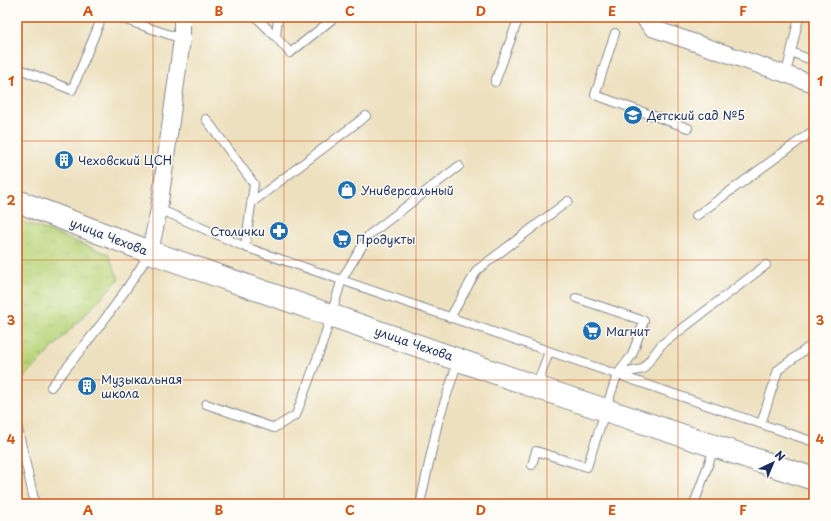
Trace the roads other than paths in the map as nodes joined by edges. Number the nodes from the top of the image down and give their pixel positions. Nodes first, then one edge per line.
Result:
1 (102, 17) edge
2 (117, 17) edge
3 (182, 17) edge
4 (256, 17) edge
5 (278, 17) edge
6 (334, 17) edge
7 (519, 17) edge
8 (799, 17) edge
9 (650, 21) edge
10 (615, 33) dead end
11 (276, 37) junction
12 (182, 39) junction
13 (791, 52) junction
14 (814, 61) edge
15 (17, 68) edge
16 (786, 74) junction
17 (495, 82) dead end
18 (814, 84) edge
19 (366, 116) dead end
20 (206, 120) dead end
21 (688, 128) dead end
22 (814, 130) edge
23 (459, 166) dead end
24 (17, 201) edge
25 (568, 201) dead end
26 (251, 203) junction
27 (159, 209) junction
28 (696, 216) dead end
29 (245, 247) junction
30 (150, 252) junction
31 (766, 265) dead end
32 (342, 279) junction
33 (576, 298) dead end
34 (331, 314) junction
35 (450, 318) junction
36 (814, 344) edge
37 (549, 352) junction
38 (458, 359) junction
39 (617, 375) junction
40 (51, 387) dead end
41 (536, 387) junction
42 (206, 404) dead end
43 (606, 410) junction
44 (761, 424) junction
45 (17, 425) edge
46 (814, 442) edge
47 (715, 446) junction
48 (532, 465) dead end
49 (814, 479) edge
50 (35, 504) edge
51 (420, 504) edge
52 (694, 504) edge

1 - 15 lane
2 - 12 lane
3 - 12 street
4 - 11 lane
5 - 11 lane
6 - 11 lane
7 - 17 lane
8 - 13 lane
9 - 16 street
10 - 21 lane
12 - 27 street
13 - 14 lane
13 - 16 lane
16 - 18 street
19 - 26 lane
20 - 26 lane
22 - 28 lane
23 - 32 lane
24 - 30 main road, улица Чехова
25 - 35 lane
26 - 29 lane
27 - 29 lane
27 - 30 street
29 - 32 lane
30 - 34 main road, улица Чехова
30 - 40 lane
31 - 39 lane
32 - 34 lane
32 - 35 lane
33 - 39 lane
34 - 38 main road, улица Чехова
34 - 42 lane
35 - 37 lane
36 - 44 lane
37 - 39 lane
37 - 41 lane
38 - 41 main road, улица Чехова
38 - 51 lane
39 - 43 lane
39 - 44 lane
41 - 43 main road, улица Чехова
43 - 47 main road, улица Чехова
43 - 48 lane
44 - 46 lane
45 - 50 lane
47 - 49 main road, улица Чехова
47 - 52 lane

